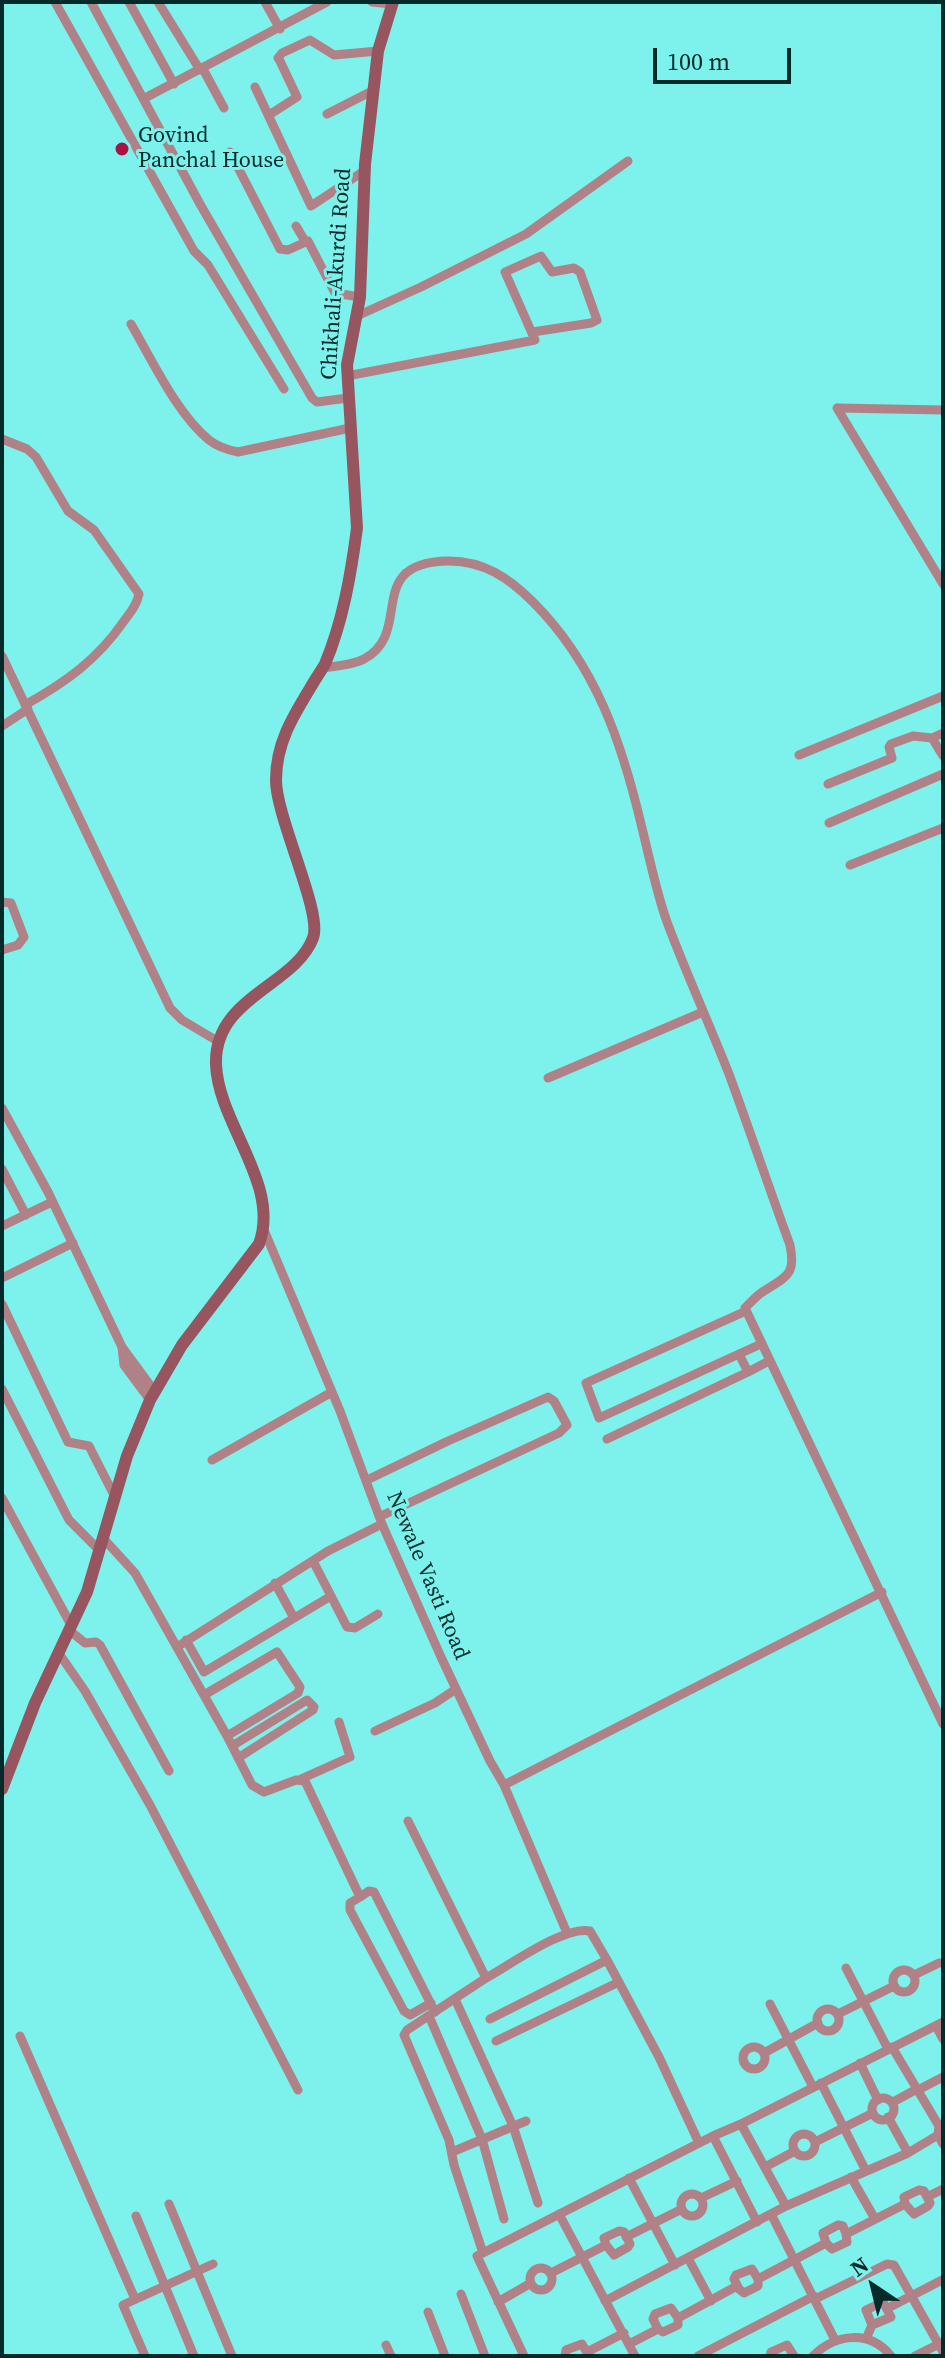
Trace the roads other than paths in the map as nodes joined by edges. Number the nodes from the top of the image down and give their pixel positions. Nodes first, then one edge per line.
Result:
1 (55, 2) edge
2 (91, 2) edge
3 (129, 2) edge
4 (158, 2) edge
5 (265, 2) edge
6 (327, 2) edge
7 (372, 2) edge
8 (392, 3) edge
9 (280, 29) junction
10 (378, 51) junction
11 (202, 69) junction
12 (174, 84) junction
13 (255, 87) dead end
14 (374, 90) junction
15 (143, 99) junction
16 (224, 108) dead end
17 (327, 114) dead end
18 (269, 115) junction
19 (230, 152) dead end
20 (628, 161) dead end
21 (364, 171) junction
22 (296, 226) dead end
23 (305, 241) junction
24 (360, 297) junction
25 (357, 316) junction
26 (131, 324) dead end
27 (533, 332) junction
28 (347, 376) junction
29 (284, 389) dead end
30 (348, 398) junction
31 (943, 410) edge
32 (350, 428) junction
33 (2, 439) edge
34 (943, 584) edge
35 (2, 656) edge
36 (323, 668) junction
37 (943, 696) edge
38 (26, 707) junction
39 (2, 726) edge
40 (943, 733) edge
41 (932, 738) junction
42 (799, 755) dead end
43 (943, 756) edge
44 (943, 774) edge
45 (828, 784) dead end
46 (829, 823) dead end
47 (943, 828) edge
48 (850, 865) dead end
49 (2, 902) edge
50 (2, 950) edge
51 (703, 1012) junction
52 (219, 1042) junction
53 (548, 1078) dead end
54 (2, 1108) edge
55 (2, 1169) edge
56 (52, 1202) junction
57 (26, 1215) junction
58 (2, 1226) edge
59 (264, 1230) junction
60 (73, 1243) junction
61 (2, 1278) edge
62 (2, 1304) edge
63 (746, 1311) junction
64 (761, 1344) junction
65 (739, 1354) junction
66 (769, 1361) junction
67 (748, 1372) junction
68 (2, 1389) edge
69 (332, 1392) junction
70 (153, 1396) junction
71 (607, 1439) dead end
72 (212, 1460) dead end
73 (367, 1480) junction
74 (115, 1497) junction
75 (2, 1498) edge
76 (381, 1520) junction
77 (102, 1545) junction
78 (313, 1561) junction
79 (275, 1583) junction
80 (882, 1592) junction
81 (331, 1596) junction
82 (378, 1614) dead end
83 (294, 1618) junction
84 (70, 1628) junction
85 (186, 1640) junction
86 (177, 1647) junction
87 (58, 1652) junction
88 (456, 1689) junction
89 (204, 1695) junction
90 (339, 1722) dead end
91 (943, 1724) edge
92 (375, 1731) dead end
93 (230, 1741) junction
94 (238, 1758) junction
95 (169, 1771) dead end
96 (301, 1779) junction
97 (504, 1785) junction
98 (2, 1789) edge
99 (408, 1821) dead end
100 (360, 1897) junction
101 (567, 1933) junction
102 (607, 1960) junction
103 (939, 1963) dead end
104 (846, 1968) dead end
105 (486, 1978) junction
106 (619, 1982) junction
107 (455, 1999) junction
108 (863, 2001) junction
109 (770, 2004) dead end
110 (432, 2010) junction
111 (838, 2014) junction
112 (490, 2019) dead end
113 (818, 2023) junction
114 (939, 2024) edge
115 (20, 2036) dead end
116 (943, 2039) edge
117 (788, 2040) junction
118 (496, 2041) dead end
119 (890, 2048) junction
120 (764, 2053) dead end
121 (860, 2063) junction
122 (943, 2077) edge
123 (817, 2085) junction
124 (298, 2090) dead end
125 (917, 2090) junction
126 (878, 2100) junction
127 (893, 2102) junction
128 (873, 2113) junction
129 (888, 2117) junction
130 (526, 2121) dead end
131 (741, 2124) junction
132 (513, 2126) junction
133 (843, 2128) junction
134 (713, 2136) junction
135 (482, 2139) junction
136 (940, 2140) edge
137 (699, 2143) junction
138 (452, 2152) junction
139 (908, 2153) junction
140 (765, 2167) junction
141 (866, 2171) junction
142 (851, 2177) junction
143 (629, 2178) junction
144 (737, 2181) junction
145 (943, 2189) edge
146 (701, 2198) junction
147 (538, 2203) dead end
148 (169, 2204) dead end
149 (786, 2206) junction
150 (682, 2209) junction
151 (559, 2214) junction
152 (771, 2214) junction
153 (136, 2216) dead end
154 (504, 2219) dead end
155 (875, 2219) junction
156 (757, 2222) junction
157 (653, 2223) junction
158 (626, 2237) junction
159 (606, 2245) junction
160 (483, 2253) junction
161 (582, 2256) junction
162 (688, 2258) junction
163 (795, 2259) junction
164 (213, 2264) dead end
165 (675, 2265) junction
166 (197, 2271) junction
167 (551, 2273) junction
168 (943, 2278) edge
169 (531, 2283) junction
170 (166, 2285) junction
171 (461, 2294) dead end
172 (912, 2295) junction
173 (815, 2298) junction
174 (135, 2299) junction
175 (605, 2301) junction
176 (711, 2301) junction
177 (498, 2302) junction
178 (888, 2308) junction
179 (428, 2312) dead end
180 (872, 2325) junction
181 (624, 2333) junction
182 (866, 2339) junction
183 (835, 2340) junction
184 (629, 2344) junction
185 (386, 2345) dead end
186 (942, 2346) edge
187 (588, 2354) edge
188 (145, 2356) edge
189 (194, 2356) edge
190 (232, 2356) edge
191 (391, 2356) edge
192 (445, 2356) edge
193 (485, 2356) edge
194 (524, 2356) edge
195 (565, 2356) edge
196 (635, 2356) edge
197 (698, 2356) edge
198 (770, 2356) edge
199 (794, 2356) edge
200 (813, 2356) edge
201 (891, 2356) edge
202 (915, 2356) edge

1 - 29 street
2 - 15 street
3 - 12 street
4 - 11 street
5 - 9 street
6 - 9 street
7 - 8 street
8 - 10 main road, Chikhali-Akurdi Road
9 - 11 street
10 - 14 main road, Chikhali-Akurdi Road
10 - 18 street
11 - 12 street
11 - 16 street
12 - 15 street
13 - 18 street
14 - 17 street
14 - 21 main road, Chikhali-Akurdi Road
15 - 30 street
18 - 21 street
19 - 23 street
20 - 25 street
21 - 24 main road, Chikhali-Akurdi Road
22 - 23 street
23 - 24 street
24 - 25 main road, Chikhali-Akurdi Road
25 - 28 main road, Chikhali-Akurdi Road
26 - 32 street
27 - 27 street
27 - 28 street
28 - 30 main road, Chikhali-Akurdi Road
30 - 32 main road, Chikhali-Akurdi Road
31 - 34 street
32 - 36 main road, Chikhali-Akurdi Road
33 - 38 street
35 - 38 street
36 - 51 street
36 - 52 main road
37 - 42 street
38 - 39 street
38 - 52 street
40 - 41 street
41 - 43 street
41 - 45 street
44 - 46 street
47 - 48 street
49 - 50 street
51 - 53 street
51 - 63 street
52 - 59 main road
54 - 56 street
55 - 57 street
56 - 57 street
56 - 60 street
57 - 58 street
59 - 69 street, Newale Vasti Road
59 - 70 main road
60 - 61 street
60 - 70 street
62 - 74 street
63 - 64 street
63 - 65 street
64 - 65 street
64 - 66 street
65 - 67 street
66 - 67 street
66 - 80 street
67 - 71 street
68 - 77 street
69 - 72 street
69 - 73 street, Newale Vasti Road
70 - 74 main road
73 - 76 street, Newale Vasti Road
73 - 76 street
74 - 77 main road
75 - 84 street
76 - 78 street
76 - 88 street, Newale Vasti Road
77 - 84 main road
77 - 86 street
78 - 79 street
78 - 81 street
79 - 83 street
79 - 85 street
80 - 91 street
80 - 97 street
81 - 82 street
81 - 83 street
83 - 85 street
84 - 87 main road
84 - 95 street
85 - 86 street
86 - 89 street
87 - 98 main road
87 - 124 street
88 - 92 street
88 - 97 street, Newale Vasti Road
89 - 93 street
89 - 93 street
90 - 96 street
93 - 94 street
93 - 94 street
94 - 96 street
96 - 100 street
97 - 101 street, Newale Vasti Road
99 - 105 street
100 - 110 street
100 - 110 street
101 - 102 street
101 - 105 street
102 - 106 street
102 - 112 street
103 - 108 street
104 - 108 street
105 - 107 street
106 - 118 street
106 - 137 street
107 - 110 street
107 - 132 street
108 - 111 street
108 - 119 street
109 - 117 street
110 - 135 street
110 - 138 street
111 - 113 street
111 - 113 street
113 - 117 street
114 - 116 street
114 - 119 street
115 - 174 street
117 - 120 street
117 - 123 street
119 - 121 street
119 - 125 street
121 - 123 street
121 - 126 street
122 - 125 street
123 - 131 street
123 - 133 street
125 - 127 street
125 - 136 street
126 - 127 street
126 - 128 street
127 - 129 street
128 - 129 street
128 - 133 street
129 - 139 street
130 - 132 street
131 - 134 street
131 - 140 street
132 - 135 street
132 - 147 street
133 - 140 street
133 - 141 street
134 - 137 street
134 - 144 street
135 - 138 street
135 - 154 street
136 - 139 street
137 - 143 street
138 - 160 street
139 - 141 street
140 - 149 street
141 - 142 street
142 - 149 street
142 - 155 street
143 - 151 street
143 - 157 street
144 - 146 street
144 - 156 street
145 - 155 street
146 - 150 street
146 - 150 street
148 - 166 street
149 - 152 street
150 - 157 street
151 - 160 street
151 - 161 street
152 - 156 street
152 - 163 street
153 - 170 street
155 - 163 street
156 - 162 street
157 - 158 street
157 - 165 street
158 - 159 street
158 - 159 street
159 - 161 street
160 - 177 street
161 - 167 street
161 - 175 street
162 - 165 street
162 - 176 street
163 - 173 street
163 - 176 street
164 - 166 street
165 - 175 street
166 - 170 street
166 - 190 street
167 - 169 street
167 - 169 street
168 - 172 street
169 - 177 street
170 - 174 street
170 - 189 street
171 - 193 street
172 - 173 street
172 - 178 street
172 - 186 street
173 - 183 street
173 - 197 street
174 - 188 street
175 - 181 street
176 - 184 street
177 - 194 street
178 - 180 street
178 - 180 street
179 - 192 street
180 - 182 street
181 - 184 street
181 - 187 street
182 - 183 street
182 - 201 street
183 - 200 street
184 - 196 street
185 - 191 street
186 - 202 street
187 - 195 street
198 - 199 street

